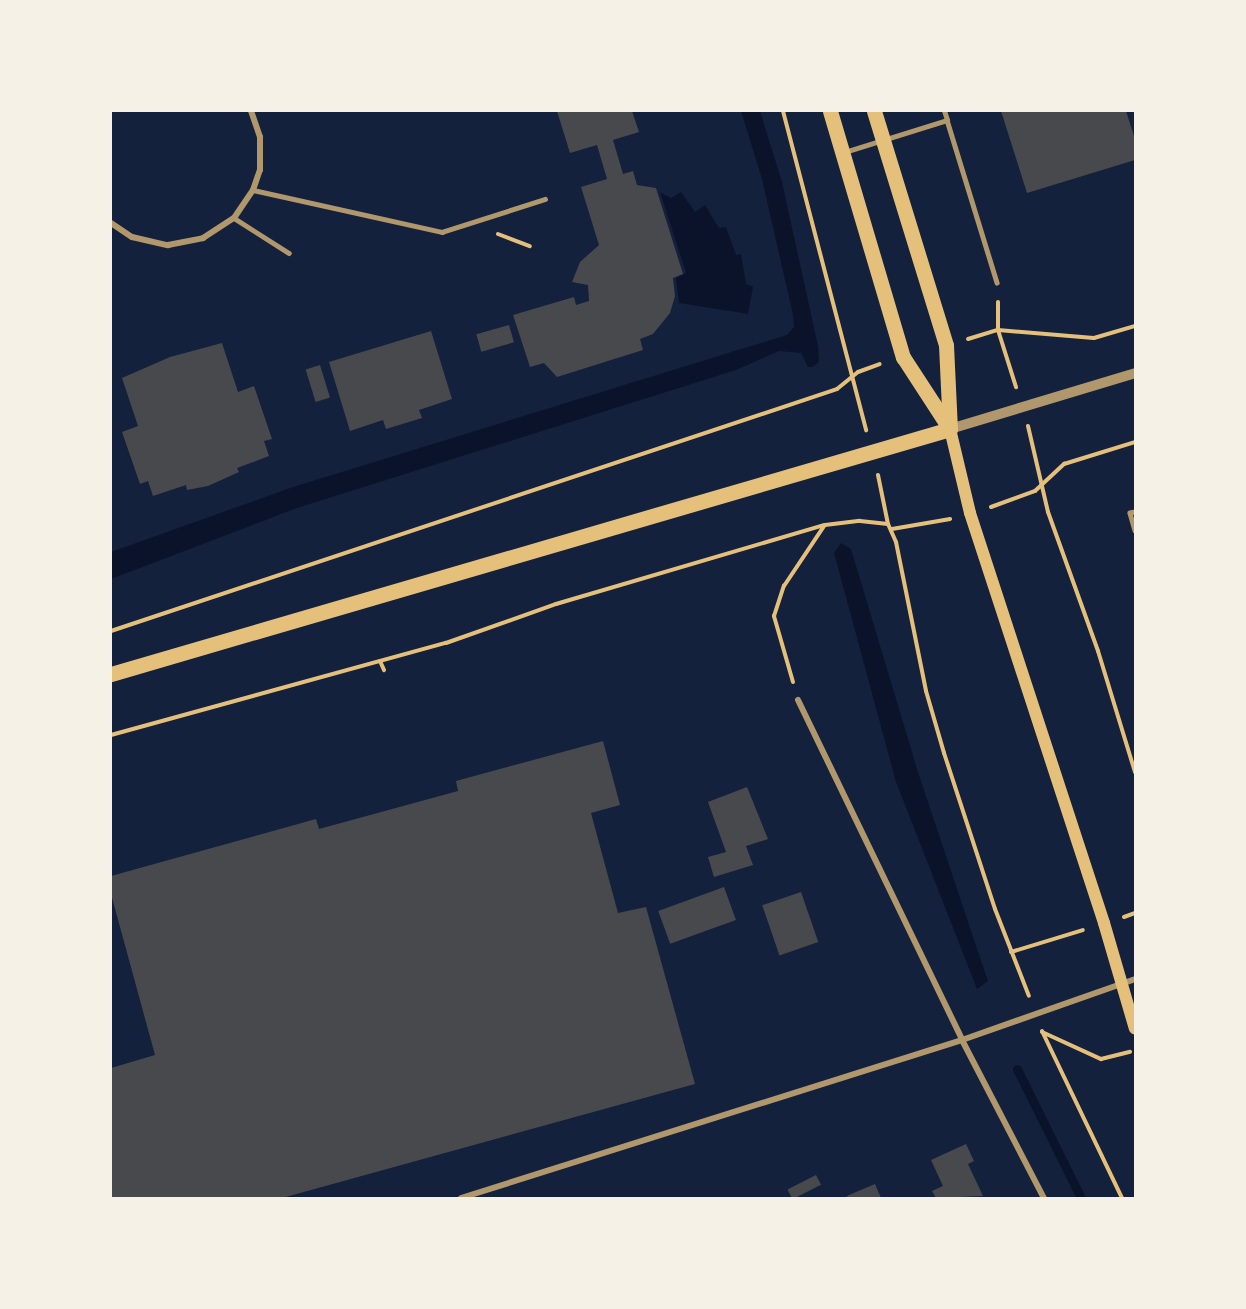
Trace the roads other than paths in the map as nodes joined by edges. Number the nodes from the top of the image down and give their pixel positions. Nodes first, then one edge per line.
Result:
1 (251, 111) edge
2 (830, 111) edge
3 (874, 111) edge
4 (944, 111) edge
5 (947, 120) junction
6 (884, 141) junction
7 (842, 153) junction
8 (253, 190) junction
9 (545, 199) dead end
10 (234, 218) junction
11 (111, 223) edge
12 (289, 253) dead end
13 (997, 283) dead end
14 (1135, 373) edge
15 (950, 429) junction
16 (1135, 512) edge
17 (1135, 530) edge
18 (113, 675) edge
19 (798, 700) road end
20 (1135, 979) edge
21 (1122, 984) junction
22 (1135, 1029) edge
23 (962, 1040) junction
24 (461, 1198) edge
25 (1044, 1198) edge

1 - 8 street
2 - 7 main road
3 - 6 main road
4 - 5 lane
5 - 6 lane
5 - 13 lane
6 - 7 lane
6 - 15 main road
7 - 15 main road
8 - 9 lane
8 - 10 street
10 - 11 street
10 - 12 lane
14 - 15 street
15 - 18 main road
15 - 21 main road
16 - 17 lane
19 - 23 street
20 - 21 street
21 - 22 main road
21 - 23 street
23 - 24 street
23 - 25 street

